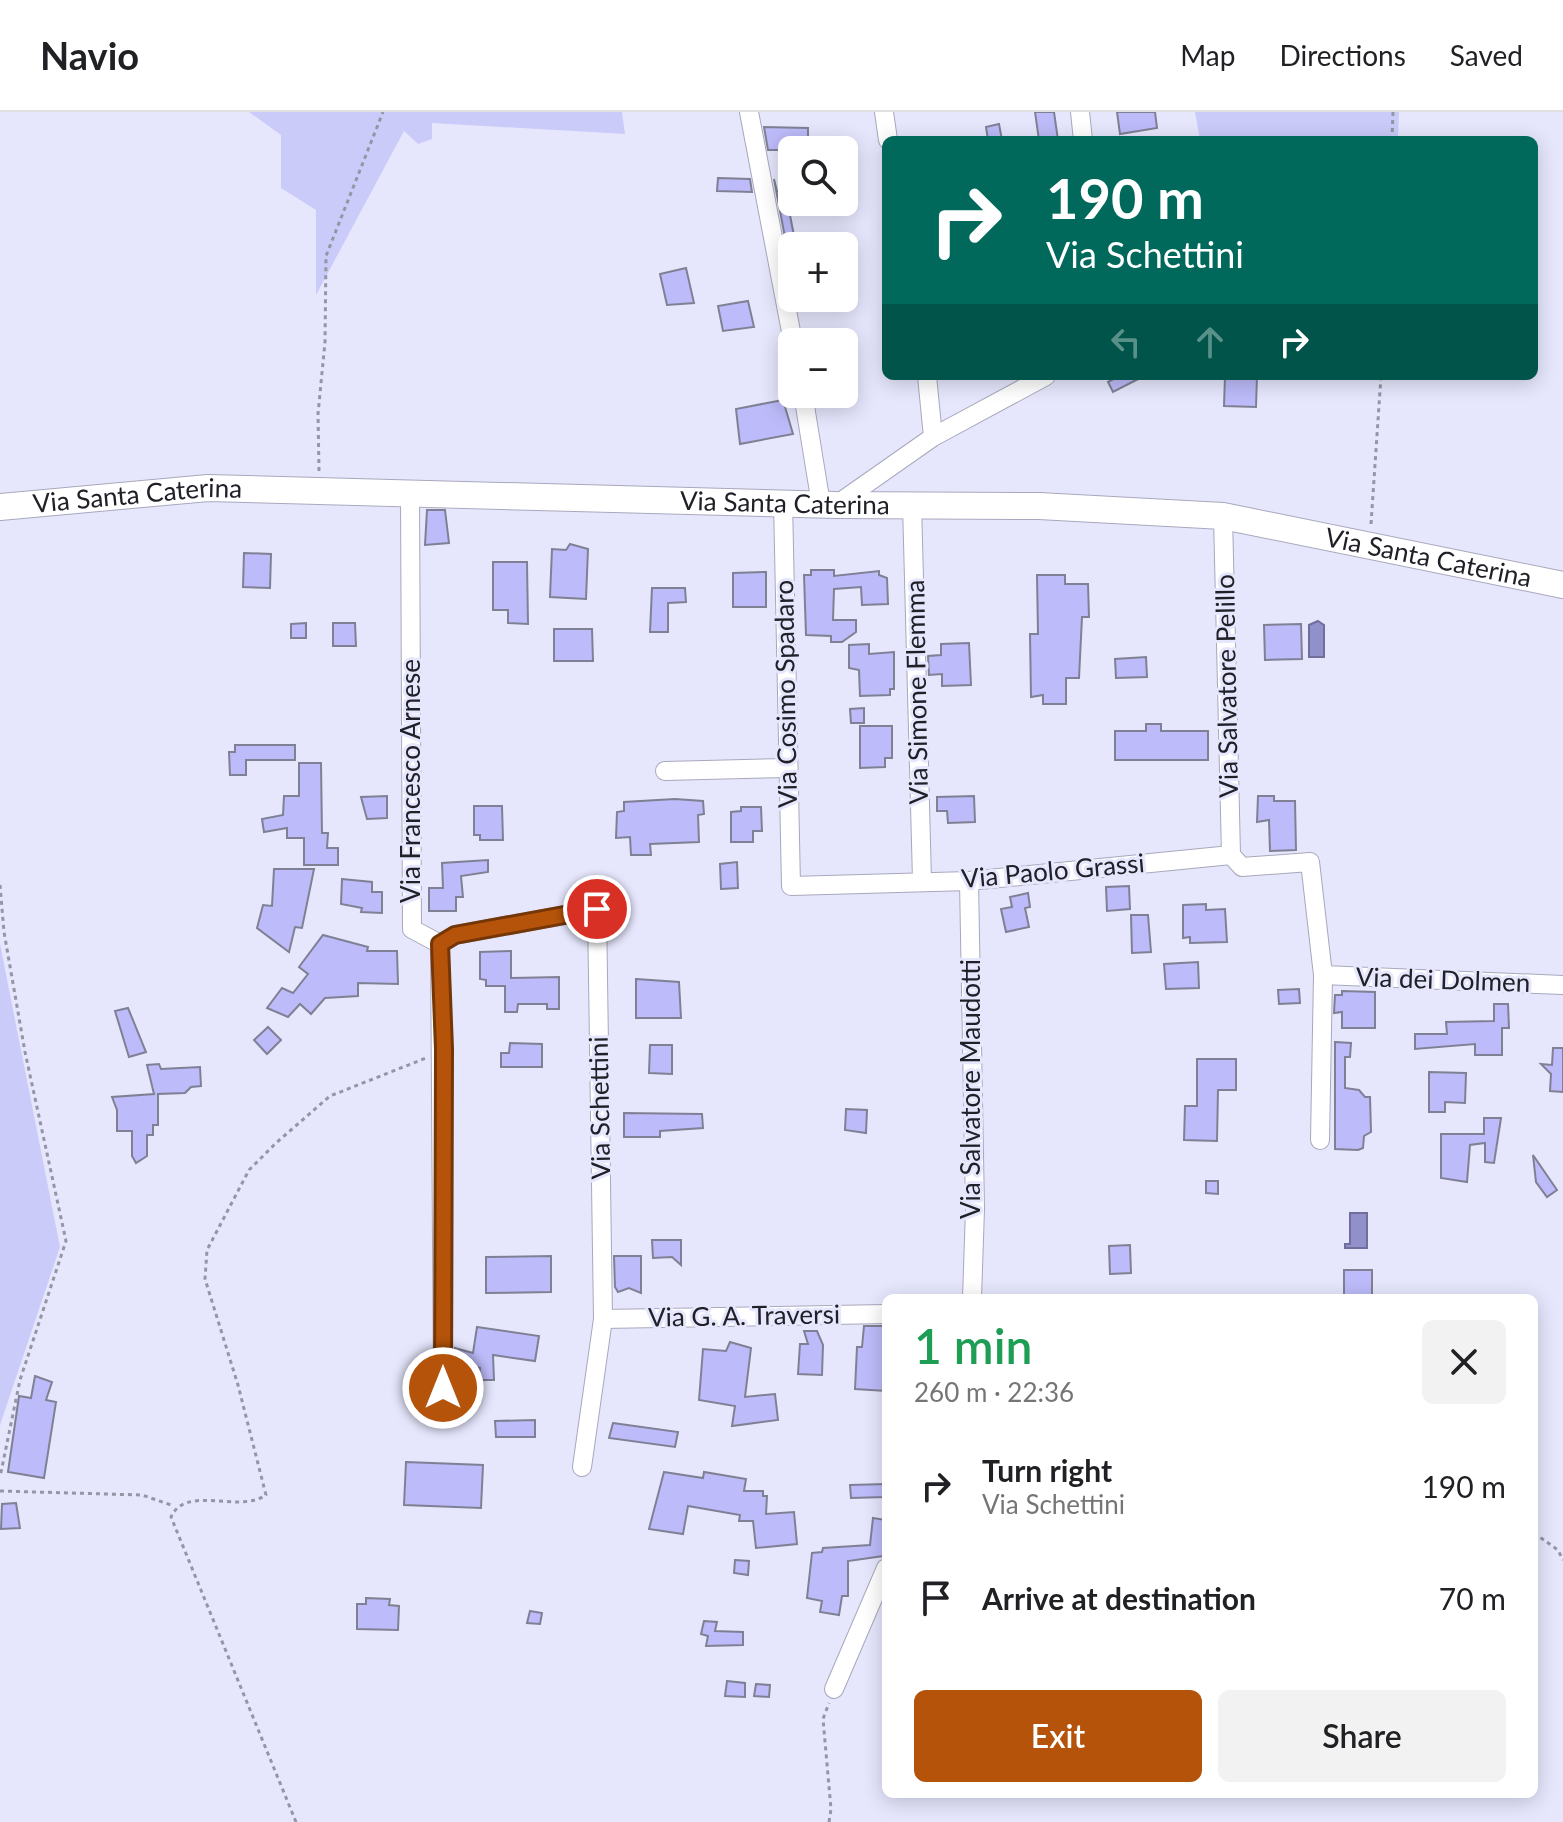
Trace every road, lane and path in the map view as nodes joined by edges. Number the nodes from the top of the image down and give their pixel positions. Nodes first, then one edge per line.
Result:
1 (383, 112) edge
2 (749, 112) edge
3 (884, 112) edge
4 (1080, 112) edge
5 (1393, 112) edge
6 (887, 136) edge
7 (1083, 136) edge
8 (1392, 136) edge
9 (790, 328) edge
10 (927, 380) edge
11 (1039, 380) edge
12 (1381, 380) edge
13 (806, 408) edge
14 (933, 437) junction
15 (320, 491) junction
16 (410, 493) junction
17 (783, 501) junction
18 (912, 504) junction
19 (828, 505) junction
20 (0, 507) edge
21 (1223, 516) junction
22 (1370, 544) junction
23 (1563, 585) edge
24 (787, 768) junction
25 (665, 771) dead end
26 (1231, 855) junction
27 (922, 880) junction
28 (969, 881) junction
29 (0, 885) edge
30 (791, 886) joint
31 (440, 944) junction
32 (1323, 975) junction
33 (1563, 985) edge
34 (444, 1049) junction
35 (1320, 1140) dead end
36 (972, 1294) edge
37 (882, 1314) edge
38 (603, 1319) junction
39 (443, 1388) dead end
40 (582, 1467) dead end
41 (0, 1477) edge
42 (0, 1491) edge
43 (176, 1506) junction
44 (1538, 1536) edge
45 (1563, 1560) edge
46 (882, 1577) edge
47 (834, 1689) joint
48 (296, 1822) edge
49 (829, 1822) edge

1 - 15 path
2 - 9 street
3 - 6 street
4 - 7 street
5 - 8 path
10 - 14 street
11 - 14 street
12 - 22 path
13 - 19 street
14 - 19 street
15 - 16 street, Via Santa Caterina
15 - 20 street, Via Santa Caterina
16 - 17 street, Via Santa Caterina
16 - 31 street, Via Francesco Arnese
17 - 19 street, Via Santa Caterina
17 - 24 street, Via Cosimo Spadaro
18 - 19 street, Via Santa Caterina
18 - 21 street, Via Santa Caterina
18 - 27 street, Via Simone Flemma
21 - 22 street, Via Santa Caterina
21 - 26 street, Via Salvatore Pelillo
22 - 23 street, Via Santa Caterina
24 - 25 street
24 - 30 street, Via Cosimo Spadaro
26 - 28 street, Via Paolo Grassi
26 - 32 street, Via Paolo Grassi
27 - 28 street, Via Paolo Grassi
27 - 30 street, Via Paolo Grassi
28 - 36 street, Via Salvatore Maudotti
29 - 41 path
31 - 34 street
31 - 38 street, Via Schettini
32 - 33 street, Via dei Dolmen
32 - 35 street
34 - 39 street
34 - 43 path
37 - 38 street, Via G. A. Traversi
38 - 40 street, Via Schettini
42 - 43 path
43 - 48 path
44 - 45 path
46 - 47 street
47 - 49 path

